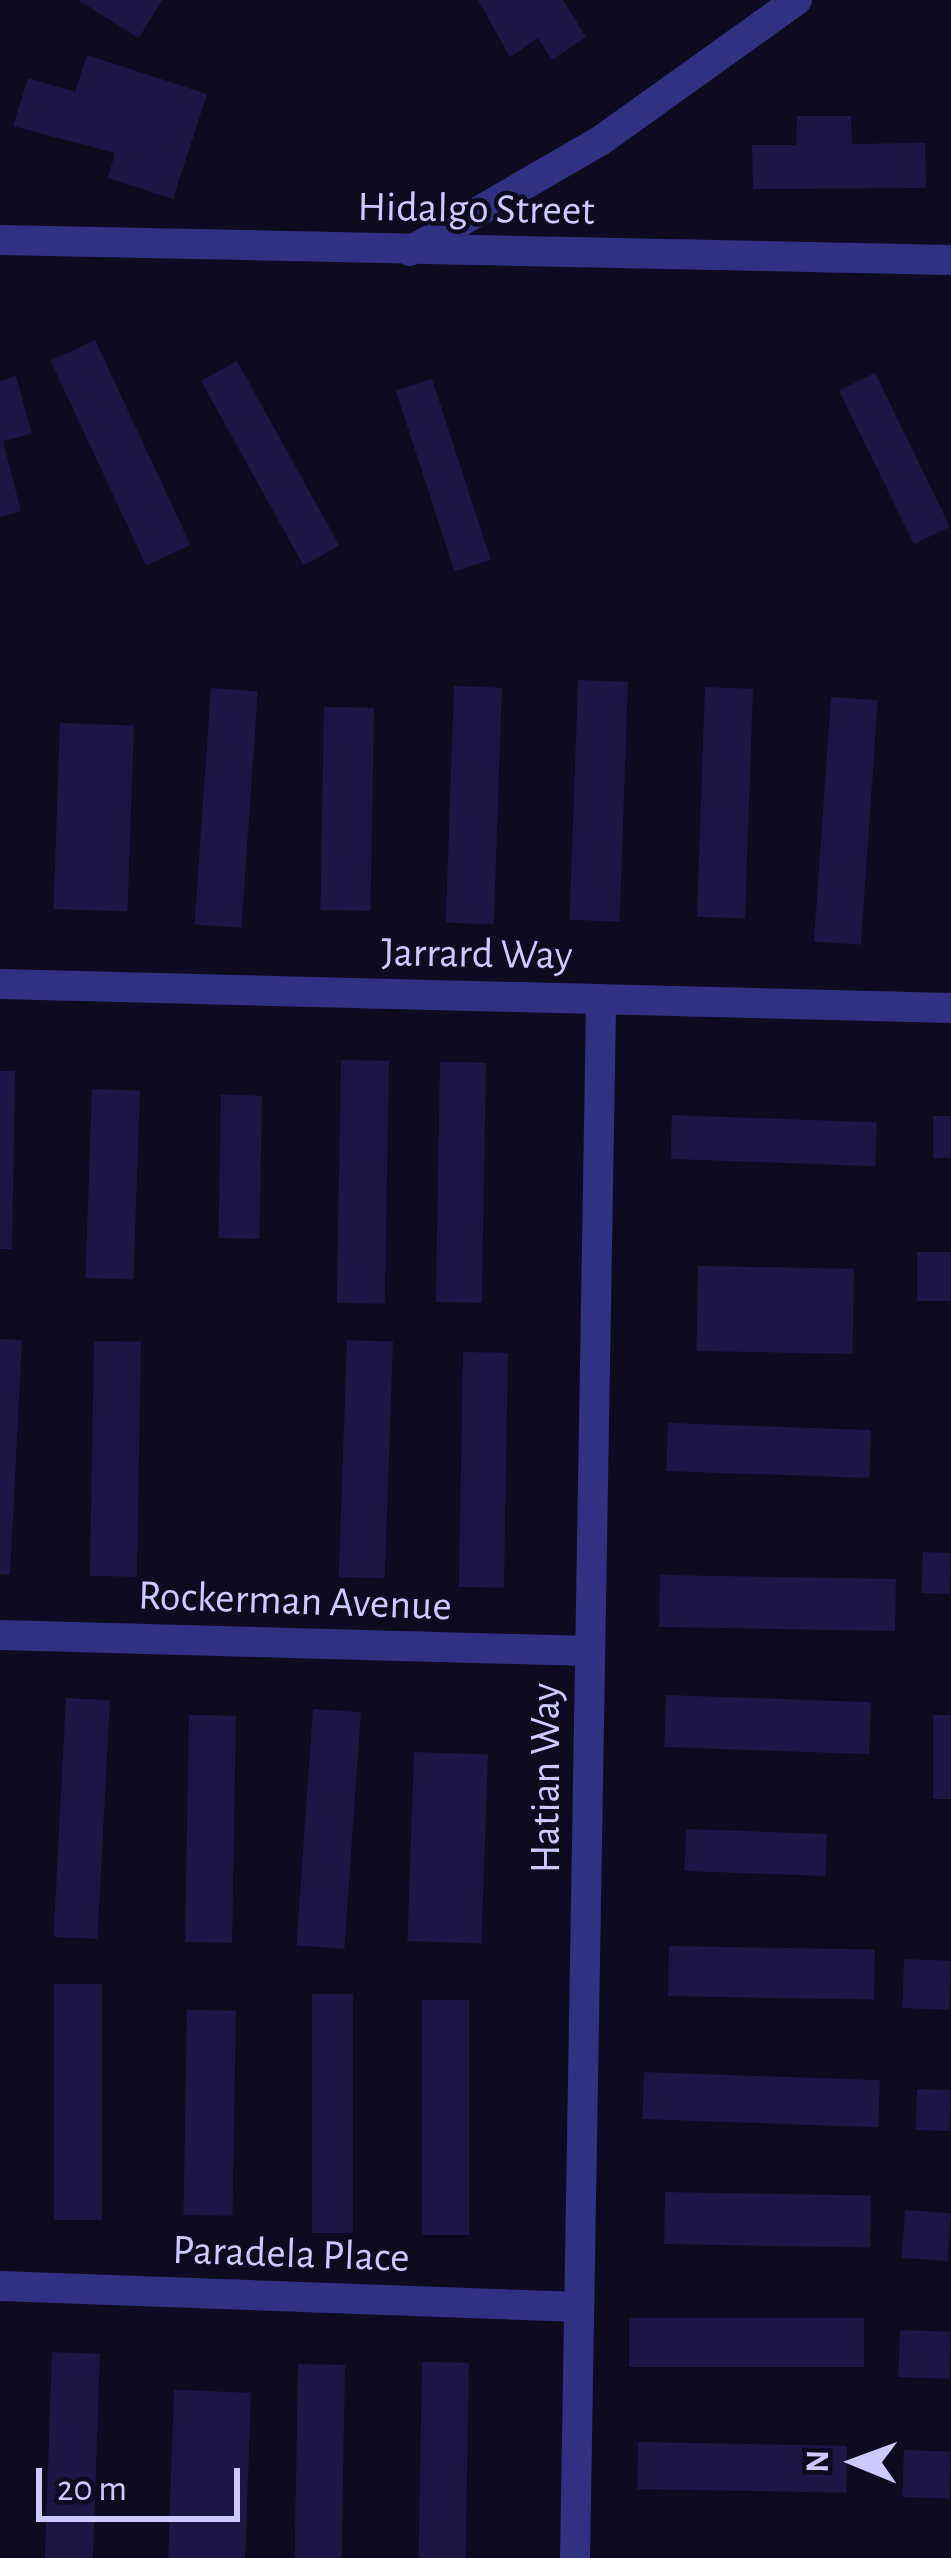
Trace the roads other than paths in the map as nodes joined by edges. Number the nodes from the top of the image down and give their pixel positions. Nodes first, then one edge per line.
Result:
1 (796, 0) edge
2 (0, 240) edge
3 (410, 251) junction
4 (951, 260) edge
5 (0, 984) edge
6 (601, 999) junction
7 (951, 1008) edge
8 (0, 1635) edge
9 (589, 1652) junction
10 (0, 2285) edge
11 (579, 2306) junction
12 (574, 2558) edge

1 - 3 street
2 - 3 street, Hidalgo Street
3 - 4 street, Hidalgo Street
5 - 6 street, Jarrard Way
6 - 7 street, Jarrard Way
6 - 9 street, Hatian Way
8 - 9 street, Rockerman Avenue
9 - 11 street, Hatian Way
10 - 11 street, Paradela Place
11 - 12 street, Hatian Way

